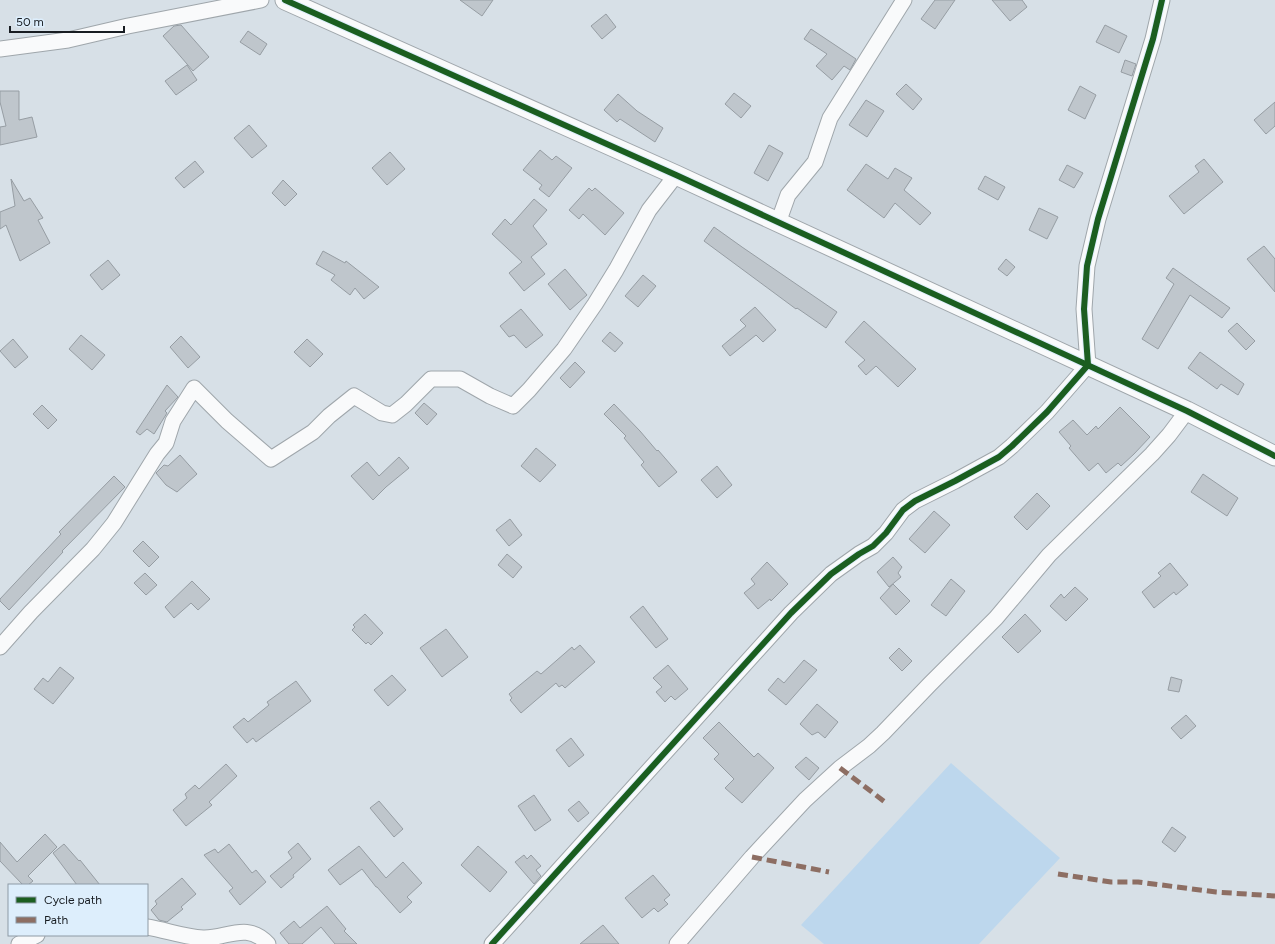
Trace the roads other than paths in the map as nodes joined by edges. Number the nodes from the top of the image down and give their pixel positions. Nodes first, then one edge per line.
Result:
1 (261, 0) edge
2 (285, 0) edge
3 (904, 0) edge
4 (1162, 0) edge
5 (0, 49) edge
6 (676, 175) junction
7 (778, 223) junction
8 (1088, 365) junction
9 (1187, 411) junction
10 (1275, 456) edge
11 (0, 647) edge
12 (148, 927) edge
13 (35, 936) edge
14 (19, 944) edge
15 (268, 944) edge
16 (492, 944) edge
17 (676, 944) edge

1 - 5 street
2 - 6 street
3 - 7 street
4 - 8 street
6 - 7 street
6 - 11 street
7 - 8 street
8 - 9 street
8 - 16 street
9 - 10 street
9 - 17 street
12 - 15 street
13 - 14 street

